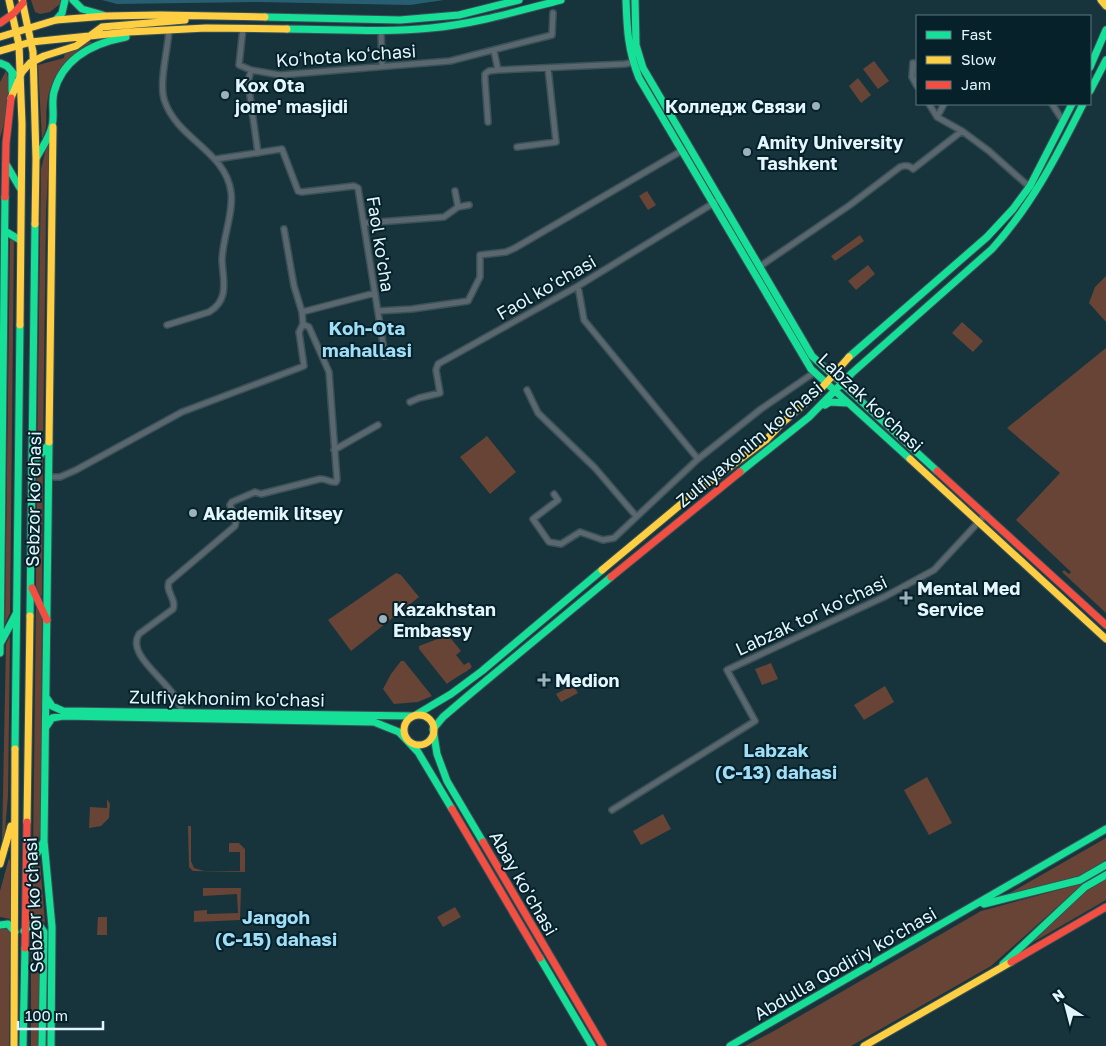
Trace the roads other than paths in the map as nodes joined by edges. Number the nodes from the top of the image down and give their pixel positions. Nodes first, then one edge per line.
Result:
1 (9, 0) edge
2 (65, 0) edge
3 (73, 0) edge
4 (519, 0) edge
5 (561, 0) edge
6 (626, 0) edge
7 (634, 0) edge
8 (1101, 0) edge
9 (22, 2) edge
10 (531, 4) edge
11 (1106, 6) edge
12 (553, 13) dead end
13 (13, 14) junction
14 (106, 16) junction
15 (219, 18) junction
16 (56, 20) junction
17 (0, 23) edge
18 (243, 28) junction
19 (29, 29) junction
20 (168, 30) junction
21 (380, 30) junction
22 (1106, 30) edge
23 (17, 32) junction
24 (89, 35) junction
25 (0, 37) edge
26 (31, 42) junction
27 (19, 45) junction
28 (0, 51) edge
29 (494, 51) junction
30 (33, 59) junction
31 (1106, 60) edge
32 (636, 62) junction
33 (0, 63) edge
34 (914, 63) dead end
35 (382, 66) junction
36 (1091, 66) edge
37 (548, 68) junction
38 (251, 70) junction
39 (498, 70) junction
40 (12, 72) junction
41 (19, 79) junction
42 (916, 84) edge
43 (1091, 89) edge
44 (11, 98) junction
45 (930, 105) edge
46 (944, 105) edge
47 (1053, 105) edge
48 (1071, 105) edge
49 (1083, 105) edge
50 (938, 117) junction
51 (1063, 121) junction
52 (488, 122) dead end
53 (53, 124) junction
54 (1072, 128) junction
55 (962, 131) junction
56 (516, 148) dead end
57 (683, 150) junction
58 (258, 152) junction
59 (36, 159) junction
60 (216, 159) junction
61 (6, 164) junction
62 (1030, 186) junction
63 (1039, 189) junction
64 (21, 190) junction
65 (455, 191) dead end
66 (716, 202) junction
67 (469, 205) dead end
68 (458, 208) junction
69 (1004, 219) junction
70 (365, 223) junction
71 (1013, 226) junction
72 (4, 227) edge
73 (284, 229) dead end
74 (36, 234) junction
75 (21, 236) junction
76 (980, 244) junction
77 (988, 253) junction
78 (758, 267) junction
79 (578, 286) junction
80 (375, 293) junction
81 (378, 311) junction
82 (302, 312) junction
83 (303, 324) junction
84 (167, 325) dead end
85 (385, 356) dead end
86 (815, 372) junction
87 (832, 376) junction
88 (826, 383) junction
89 (842, 384) junction
90 (527, 390) dead end
91 (835, 391) junction
92 (410, 402) dead end
93 (848, 403) junction
94 (816, 411) junction
95 (378, 425) dead end
96 (49, 444) junction
97 (334, 450) junction
98 (698, 459) junction
99 (33, 464) junction
100 (49, 477) junction
101 (554, 494) dead end
102 (986, 514) junction
103 (636, 516) junction
104 (979, 522) junction
105 (32, 534) junction
106 (17, 535) junction
107 (1, 547) edge
108 (1064, 585) junction
109 (31, 586) junction
110 (1057, 593) junction
111 (17, 613) junction
112 (47, 620) junction
113 (1106, 625) edge
114 (1106, 639) edge
115 (0, 644) edge
116 (0, 653) edge
117 (46, 697) junction
118 (180, 712) junction
119 (414, 716) junction
120 (45, 728) junction
121 (433, 729) junction
122 (408, 740) junction
123 (612, 810) dead end
124 (14, 817) junction
125 (1106, 829) edge
126 (44, 841) junction
127 (0, 864) edge
128 (496, 865) junction
129 (1106, 865) edge
130 (489, 871) junction
131 (26, 872) junction
132 (1106, 874) edge
133 (975, 906) junction
134 (1106, 907) edge
135 (0, 925) edge
136 (24, 931) junction
137 (15, 932) junction
138 (993, 974) junction
139 (14, 1046) edge
140 (23, 1046) edge
141 (42, 1046) edge
142 (51, 1046) edge
143 (592, 1046) edge
144 (603, 1046) edge
145 (730, 1046) edge
146 (864, 1046) edge

1 - 13 main road, Sebzor ko‘chasi
2 - 16 main road
3 - 14 main road
4 - 15 main road
5 - 10 main road
6 - 32 main road, Labzak ko'chasi
7 - 32 main road, Labzak ko'chasi
8 - 11 main road
9 - 13 main road
9 - 19 main road, Sebzor ko‘chasi
10 - 21 main road
12 - 29 street, Koʻhota koʻchasi
13 - 17 main road
13 - 23 main road, Sebzor ko‘chasi
14 - 15 main road
14 - 16 main road
15 - 24 main road
16 - 19 main road
18 - 20 main road
18 - 21 main road
18 - 38 street, Koʻhota koʻchasi
19 - 23 main road
19 - 26 main road, Sebzor ko‘chasi
20 - 24 main road
20 - 53 main road, Sebzor ko‘chasi
20 - 60 street
21 - 35 street
22 - 36 main road
23 - 25 main road
23 - 27 main road, Sebzor ko‘chasi
24 - 26 main road
24 - 30 main road
26 - 27 main road
26 - 30 main road, Sebzor ko‘chasi
27 - 28 main road
27 - 41 main road, Sebzor ko‘chasi
29 - 35 street, Koʻhota koʻchasi
29 - 39 street
30 - 41 main road
30 - 59 main road, Sebzor ko‘chasi
31 - 43 main road
32 - 37 street
32 - 57 main road, Labzak ko'chasi
32 - 66 main road, Labzak ko'chasi
33 - 40 main road
34 - 42 street
35 - 38 street, Koʻhota koʻchasi
37 - 39 street
37 - 56 street
38 - 58 street
39 - 52 street
40 - 41 main road
40 - 44 main road
41 - 44 main road
41 - 64 main road, Sebzor ko‘chasi
44 - 61 main road, Sebzor ko‘chasi
45 - 50 street
46 - 50 street
47 - 51 street
48 - 51 main road, Zulfiyaxonim ko'chasi
49 - 54 main road, Zulfiyaxonim ko'chasi
50 - 55 street
51 - 54 main road
51 - 62 main road, Zulfiyaxonim ko'chasi
53 - 59 main road
53 - 96 main road, Sebzor ko‘chasi
54 - 63 main road, Zulfiyaxonim ko'chasi
55 - 62 street
55 - 78 street
57 - 66 main road, Labzak ko'chasi
57 - 81 street, Faol ko'chasi
58 - 60 street, Faol ko'cha
58 - 70 street, Faol ko'cha
59 - 74 main road, Sebzor ko‘chasi
60 - 84 street
61 - 64 main road
61 - 72 main road, Sebzor ko‘chasi
62 - 63 main road
62 - 69 main road, Zulfiyaxonim ko'chasi
63 - 71 main road, Zulfiyaxonim ko'chasi
64 - 75 main road, Sebzor ko‘chasi
65 - 68 street
66 - 78 main road, Labzak ko'chasi
66 - 79 street, Faol ko'chasi
66 - 86 main road, Labzak ko'chasi
67 - 68 street
68 - 70 street
69 - 71 main road
69 - 76 main road, Zulfiyaxonim ko'chasi
70 - 80 street, Faol ko'cha
71 - 77 main road, Zulfiyaxonim ko'chasi
72 - 75 main road
72 - 107 main road, Sebzor ko‘chasi
73 - 82 street
74 - 75 main road
74 - 99 main road, Sebzor ko‘chasi
75 - 106 main road, Sebzor ko‘chasi
76 - 77 main road
76 - 87 main road, Zulfiyaxonim ko'chasi
77 - 89 main road, Zulfiyaxonim ko'chasi
78 - 87 main road, Labzak ko'chasi
79 - 92 street, Faol ko'chasi
79 - 98 street
80 - 81 street, Faol ko'cha
80 - 82 street
81 - 85 street, Faol ko'cha
82 - 83 street
83 - 97 street
83 - 100 street
86 - 88 main road, Labzak ko'chasi
86 - 98 street
87 - 88 main road, Zulfiyaxonim ko'chasi
87 - 89 main road, Labzak ko'chasi
88 - 91 main road, Labzak ko'chasi
88 - 119 main road, Zulfiyaxonim ko'chasi
89 - 91 main road, Zulfiyaxonim ko'chasi
89 - 102 main road, Labzak ko'chasi
90 - 103 street
91 - 93 main road, Labzak ko'chasi
91 - 94 main road, Zulfiyaxonim ko'chasi
93 - 94 main road
93 - 104 main road, Labzak ko'chasi
94 - 121 main road, Zulfiyaxonim ko'chasi
95 - 97 street
96 - 99 main road
96 - 100 main road, Sebzor ko‘chasi
97 - 118 street
98 - 103 street
99 - 105 main road, Sebzor ko‘chasi
100 - 112 main road, Sebzor ko‘chasi
101 - 103 street
102 - 104 street, Labzak tor ko'chasi
102 - 108 main road, Labzak ko'chasi
104 - 110 main road, Labzak ko'chasi
104 - 123 street, Labzak tor ko'chasi
105 - 106 main road
105 - 109 main road, Sebzor ko‘chasi
106 - 111 main road, Sebzor ko‘chasi
107 - 115 main road, Sebzor ko‘chasi
108 - 110 main road
108 - 113 main road, Labzak ko'chasi
109 - 112 main road
109 - 131 main road, Sebzor ko‘chasi
110 - 114 main road, Labzak ko'chasi
111 - 115 main road
111 - 124 main road, Sebzor ko‘chasi
112 - 117 main road, Sebzor ko‘chasi
115 - 116 main road, Sebzor ko‘chasi
117 - 118 main road, Zulfiyakhonim ko'chasi
117 - 120 main road, Sebzor ko‘chasi
118 - 119 main road, Zulfiyakhonim ko'chasi
119 - 121 main road
119 - 122 main road
120 - 122 main road, Zulfiyakhonim ko'chasi
120 - 126 main road, Sebzor ko‘chasi
121 - 122 main road
121 - 128 main road, Abay ko'chasi
122 - 130 main road, Abay ko'chasi
124 - 127 main road
124 - 137 main road, Sebzor ko‘chasi
125 - 133 main road, Abdulla Qodiriy ko'chasi
126 - 131 main road
126 - 142 main road, Sebzor ko‘chasi
128 - 130 main road
128 - 144 main road, Abay ko'chasi
129 - 133 main road, Abdulla Qodiriy ko'chasi
130 - 143 main road, Abay ko'chasi
131 - 136 main road, Sebzor ko‘chasi
132 - 138 main road
133 - 145 main road, Abdulla Qodiriy ko'chasi
134 - 138 main road
135 - 137 main road
136 - 140 main road, Sebzor ko‘chasi
136 - 141 main road
137 - 139 main road, Sebzor ko‘chasi
138 - 146 main road

